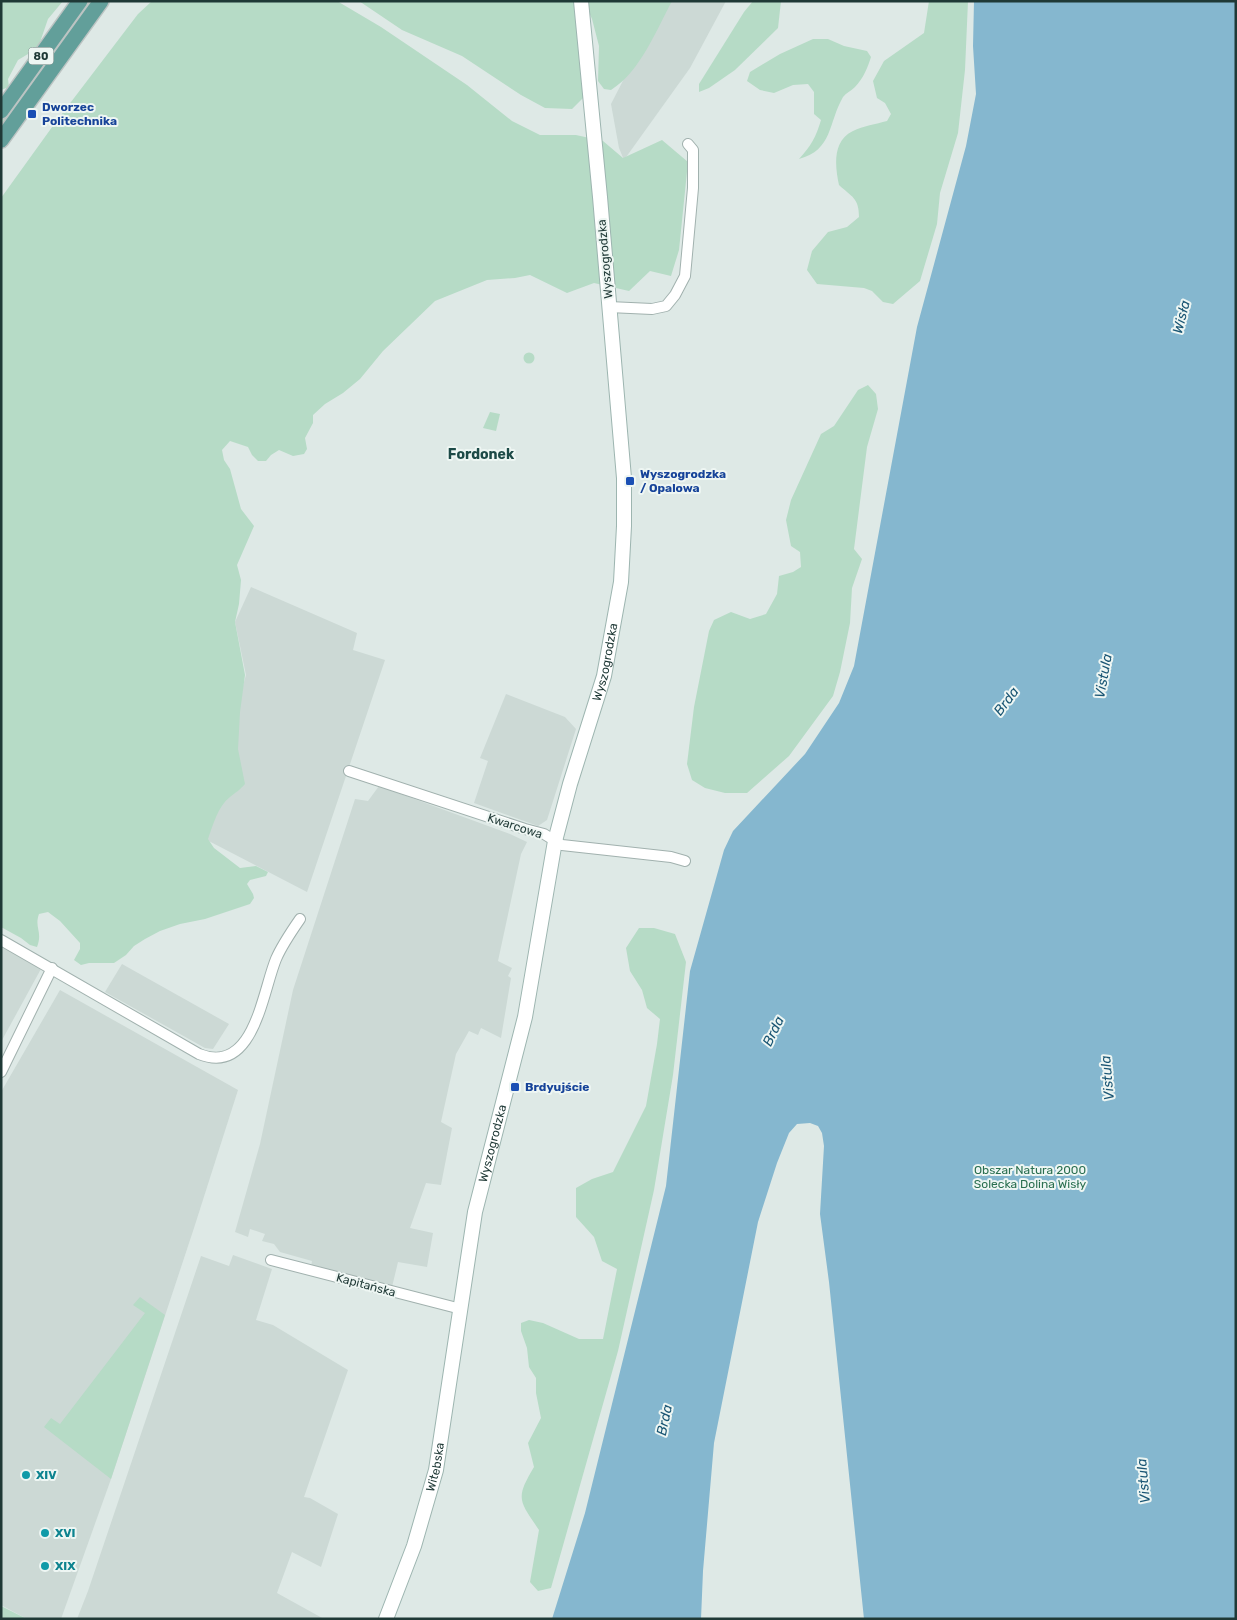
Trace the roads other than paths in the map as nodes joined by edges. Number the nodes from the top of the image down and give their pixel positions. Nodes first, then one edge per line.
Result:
1 (80, 1) edge
2 (101, 1) edge
3 (581, 1) edge
4 (1, 111) edge
5 (1, 140) edge
6 (688, 144) dead end
7 (609, 307) junction
8 (350, 774) dead end
9 (555, 841) junction
10 (685, 861) dead end
11 (300, 919) dead end
12 (1, 940) edge
13 (52, 968) junction
14 (1, 1072) edge
15 (271, 1260) dead end
16 (461, 1309) junction
17 (386, 1619) edge

1 - 4 main road, 80
2 - 5 main road, 80
3 - 7 street, Wyszogrodzka
6 - 7 street
7 - 9 street, Wyszogrodzka
8 - 9 street, Kwarcowa
9 - 10 street, Kwarcowa
9 - 16 street, Wyszogrodzka
11 - 13 street
12 - 13 street
13 - 14 street
15 - 16 street, Kapitańska
16 - 17 street, Witebska

